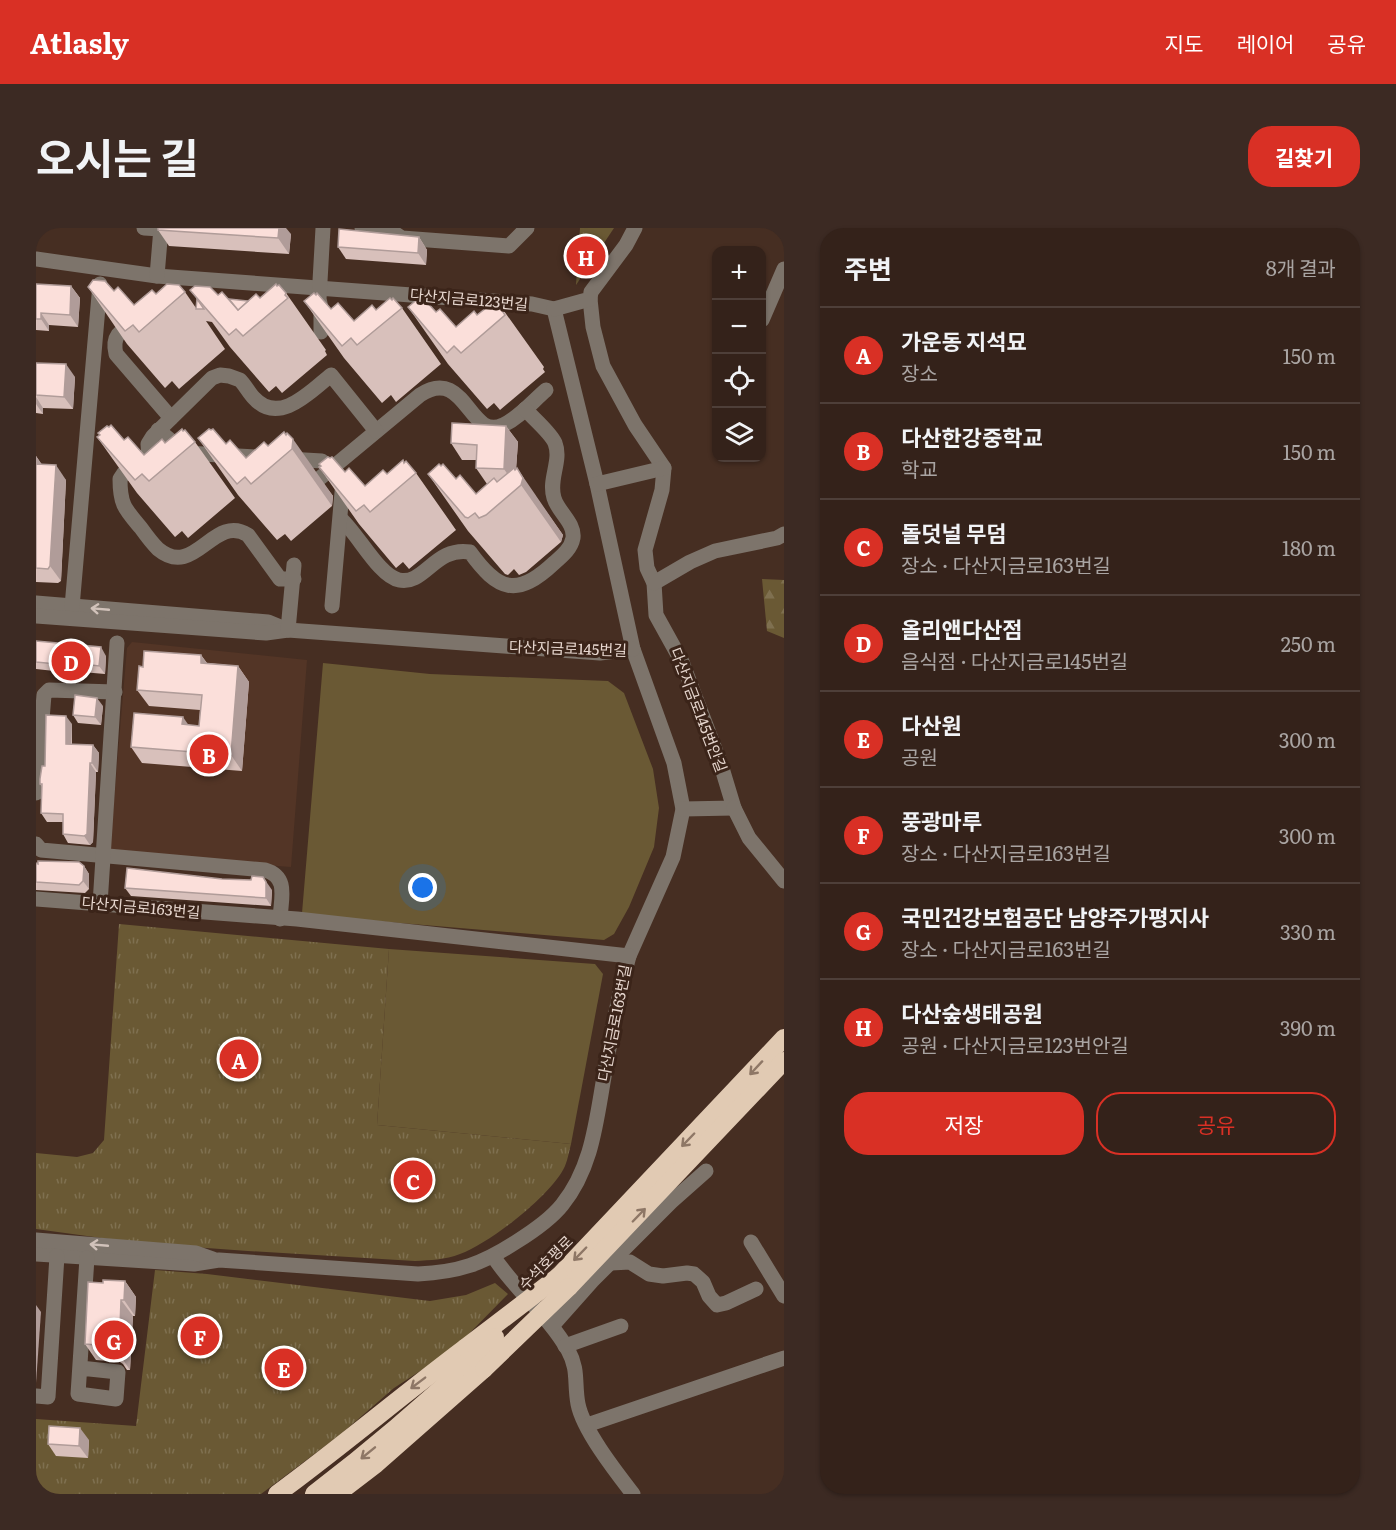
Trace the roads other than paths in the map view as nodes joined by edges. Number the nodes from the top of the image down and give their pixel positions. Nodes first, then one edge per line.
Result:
1 (144, 228) edge
2 (161, 228) edge
3 (323, 228) edge
4 (362, 228) edge
5 (447, 228) edge
6 (527, 228) edge
7 (635, 228) edge
8 (435, 240) junction
9 (36, 259) edge
10 (102, 268) junction
11 (784, 269) edge
12 (156, 276) junction
13 (319, 288) junction
14 (590, 299) junction
15 (554, 309) junction
16 (766, 311) edge
17 (147, 328) edge
18 (321, 332) edge
19 (546, 390) dead end
20 (525, 409) junction
21 (171, 418) junction
22 (158, 430) junction
23 (376, 431) junction
24 (345, 457) junction
25 (664, 468) junction
26 (330, 469) junction
27 (314, 483) dead end
28 (597, 484) junction
29 (342, 519) junction
30 (784, 534) edge
31 (654, 583) junction
32 (36, 603) edge
33 (332, 606) dead end
34 (72, 607) junction
35 (36, 616) edge
36 (99, 622) junction
37 (128, 623) junction
38 (288, 630) junction
39 (117, 643) junction
40 (633, 649) junction
41 (115, 692) junction
42 (36, 793) edge
43 (734, 808) junction
44 (683, 809) junction
45 (36, 844) edge
46 (104, 857) junction
47 (784, 881) edge
48 (36, 899) edge
49 (100, 904) junction
50 (280, 919) junction
51 (629, 956) junction
52 (784, 1038) edge
53 (784, 1061) edge
54 (706, 1171) dead end
55 (36, 1240) edge
56 (752, 1242) dead end
57 (36, 1254) edge
58 (57, 1256) junction
59 (494, 1256) junction
60 (87, 1258) junction
61 (219, 1260) junction
62 (611, 1263) junction
63 (564, 1281) junction
64 (756, 1289) dead end
65 (784, 1296) edge
66 (552, 1326) junction
67 (621, 1326) dead end
68 (565, 1346) junction
69 (784, 1358) edge
70 (474, 1359) junction
71 (80, 1368) dead end
72 (36, 1396) edge
73 (587, 1425) junction
74 (277, 1494) edge
75 (314, 1494) edge
76 (338, 1494) edge
77 (633, 1494) edge

1 - 2 street
2 - 12 street
3 - 13 street
4 - 8 street
5 - 8 street
6 - 8 street
7 - 14 street
9 - 10 street, 다산지금로123번길
10 - 12 street, 다산지금로123번길
10 - 34 street
11 - 16 street
12 - 13 street, 다산지금로123번길
13 - 15 street, 다산지금로123번길
13 - 18 street
14 - 15 street
14 - 25 street
15 - 28 street
17 - 21 street
19 - 20 street
20 - 23 street
20 - 29 street
21 - 22 street
21 - 23 street
22 - 26 street
22 - 38 street
23 - 24 street
24 - 26 street
24 - 29 street
25 - 28 street
25 - 31 street, 다산지금로145번안길
26 - 27 street
28 - 40 street
29 - 33 street
30 - 31 street
31 - 43 street, 다산지금로145번안길
32 - 34 street, 다산지금로145번길
38 -> 34 street, 다산지금로145번길
35 - 36 street, 다산지금로145번길
36 - 37 street, 다산지금로145번길
36 - 39 street
37 - 38 street, 다산지금로145번길
37 - 39 street
38 - 40 street, 다산지금로145번길
39 - 41 street
40 - 44 street, 다산지금로145번길
41 - 42 street
41 - 46 street
43 - 44 street
43 - 47 street, 다산지금로145번안길
44 - 51 street, 다산지금로145번길
45 - 46 street
46 - 49 street
46 - 50 street
48 - 49 street, 다산지금로163번길
49 - 50 street, 다산지금로163번길
50 - 51 street, 다산지금로163번길
51 - 59 street, 다산지금로163번길
52 -> 63 highway, 수석호평로
63 -> 53 highway, 수석호평로
54 - 62 street
61 -> 55 street, 다산지금로163번길
56 - 65 street
57 - 58 street, 다산지금로163번길
58 - 60 street, 다산지금로163번길
58 - 72 street
59 - 61 street, 다산지금로163번길
59 - 66 street
60 - 61 street, 다산지금로163번길
60 - 71 street
62 - 64 street
62 - 66 street
63 - 70 highway, 수석호평로, bridge
63 - 70 highway, bridge
66 - 68 street
67 - 68 street
68 - 73 street
69 - 73 street
70 -> 74 highway
70 -> 75 highway, 수석호평로
70 - 76 highway, 수석호평로
73 - 77 street

